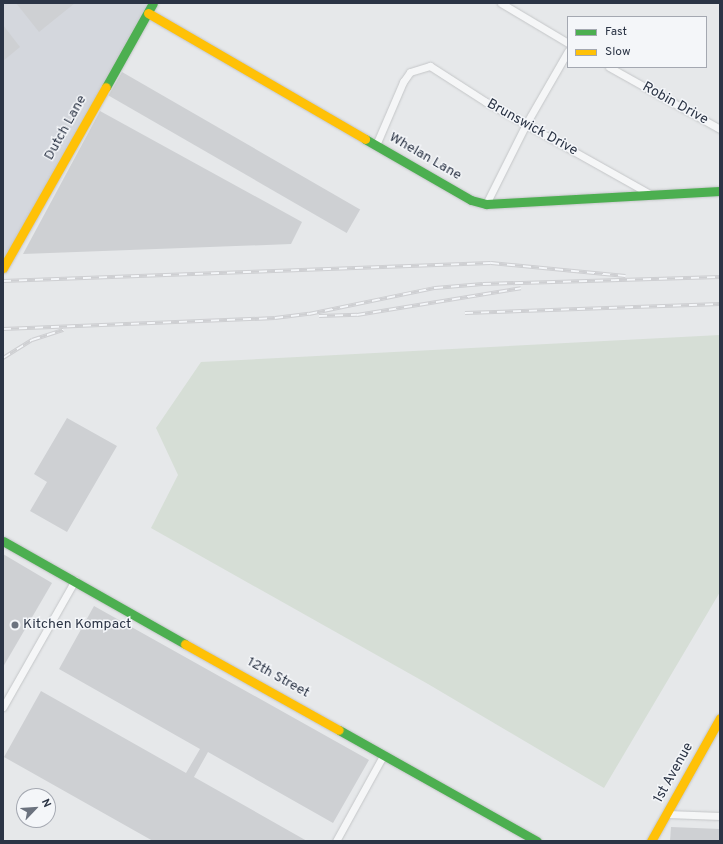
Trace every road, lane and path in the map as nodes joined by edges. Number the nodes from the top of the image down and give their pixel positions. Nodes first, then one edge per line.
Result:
1 (153, 3) edge
2 (501, 3) edge
3 (148, 13) junction
4 (567, 42) edge
5 (567, 53) edge
6 (611, 68) edge
7 (526, 124) junction
8 (720, 129) edge
9 (376, 145) junction
10 (720, 191) edge
11 (652, 195) junction
12 (486, 204) junction
13 (3, 268) edge
14 (3, 541) edge
15 (75, 580) junction
16 (3, 707) edge
17 (719, 721) edge
18 (384, 754) junction
19 (667, 814) junction
20 (720, 816) edge
21 (336, 841) edge
22 (538, 841) edge
23 (651, 841) edge

1 - 3 street, Dutch Lane
2 - 4 street
3 - 9 street, Whelan Lane
3 - 13 street, Dutch Lane
5 - 7 street
6 - 8 street, Robin Drive
7 - 9 street, Brunswick Drive
7 - 11 street, Brunswick Drive
7 - 12 street
9 - 12 street, Whelan Lane
10 - 11 street, Whelan Lane
11 - 12 street, Whelan Lane
14 - 15 street, 12th Street
15 - 16 street
15 - 18 street, 12th Street
17 - 19 street, 1st Avenue
18 - 21 street
18 - 22 street, 12th Street
19 - 20 street
19 - 23 street, 1st Avenue

